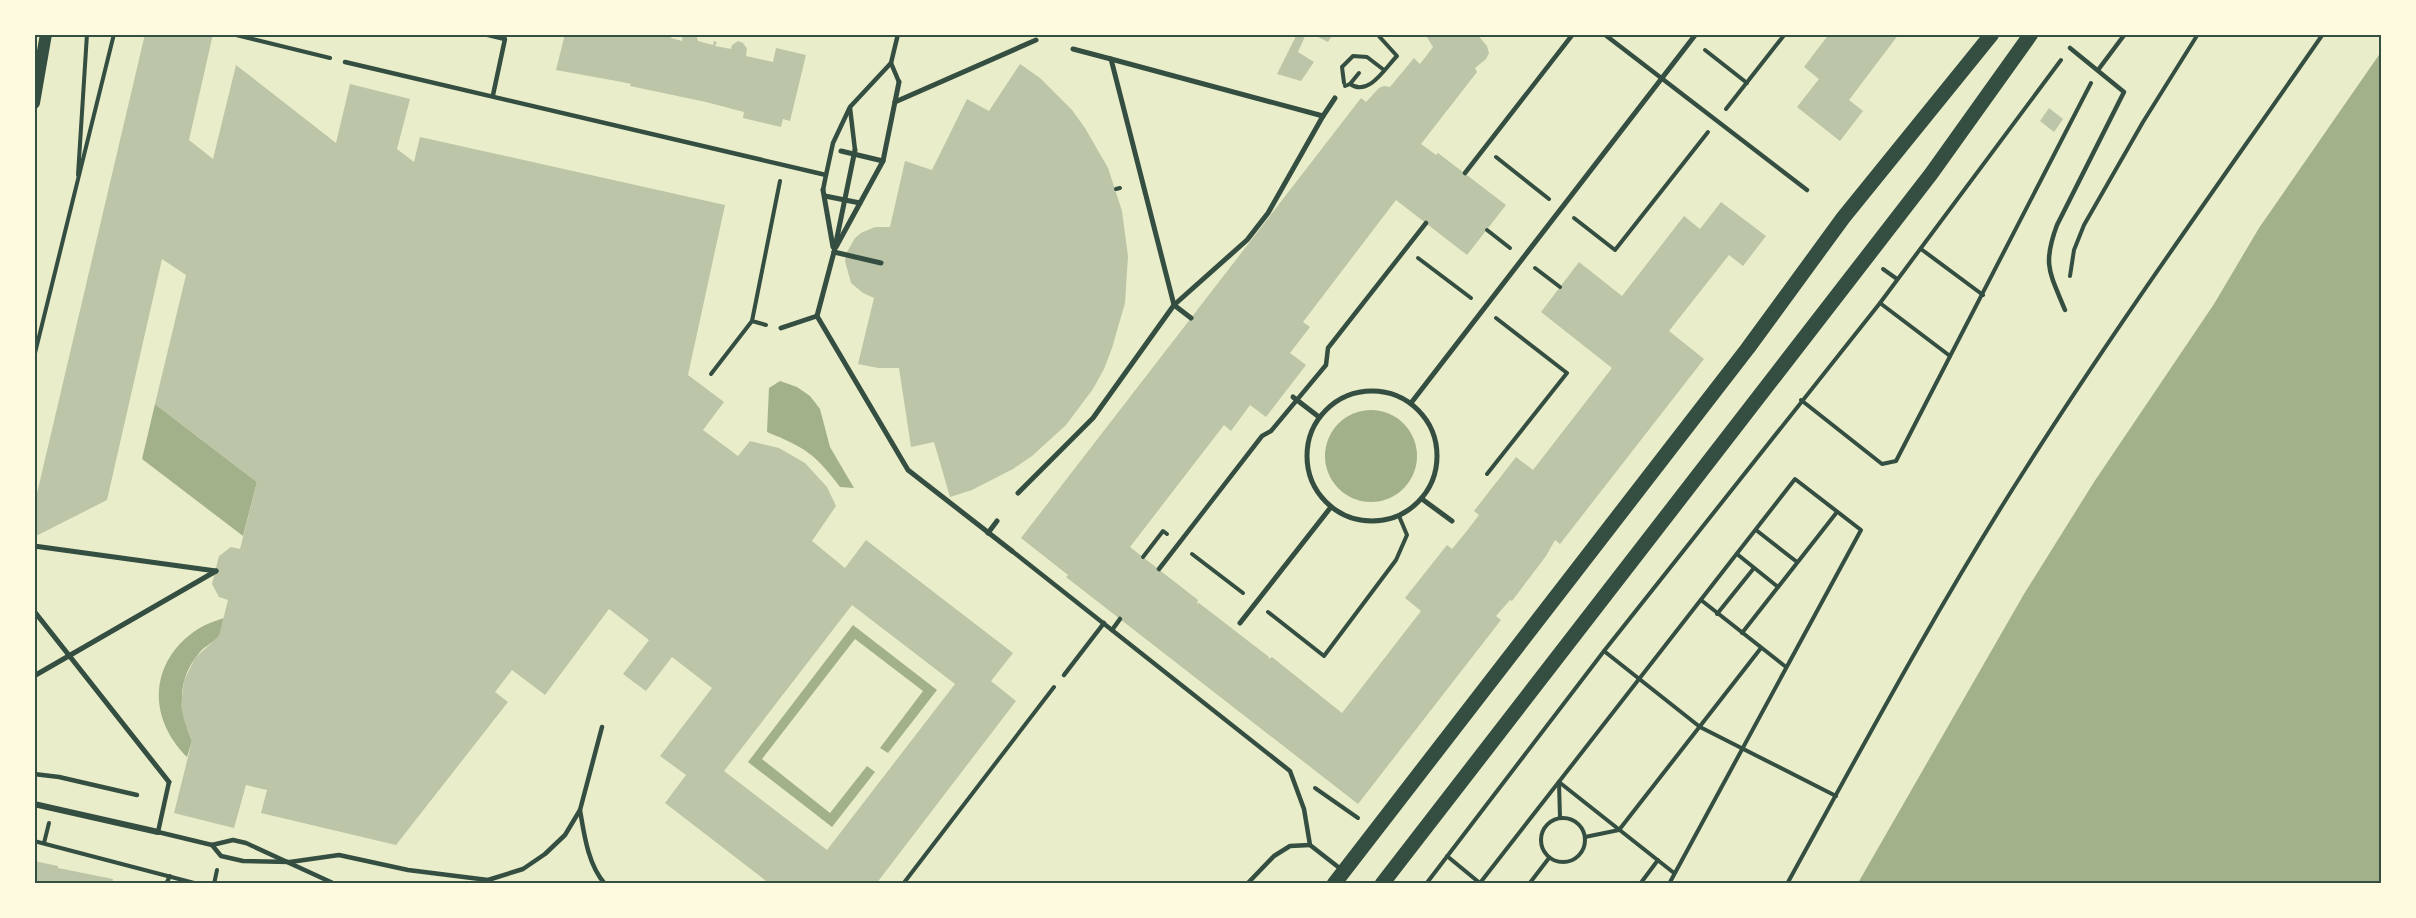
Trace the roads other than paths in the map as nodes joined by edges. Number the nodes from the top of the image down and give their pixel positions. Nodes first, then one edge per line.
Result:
1 (46, 34) edge
2 (484, 34) edge
3 (898, 34) edge
4 (1573, 34) edge
5 (1604, 34) edge
6 (1696, 34) edge
7 (1992, 34) edge
8 (2031, 34) edge
9 (2125, 34) edge
10 (1036, 40) dead end
11 (2070, 48) road end
12 (1073, 49) dead end
13 (1111, 59) junction
14 (345, 62) road end
15 (891, 63) junction
16 (2098, 70) junction
17 (1661, 79) junction
18 (899, 82) joint
19 (493, 95) junction
20 (1335, 98) dead end
21 (895, 102) junction
22 (34, 103) edge
23 (850, 107) junction
24 (1323, 116) junction
25 (832, 149) junction
26 (841, 151) joint
27 (855, 152) junction
28 (883, 161) junction
29 (1465, 173) dead end
30 (826, 175) junction
31 (1807, 190) dead end
32 (824, 193) junction
33 (844, 200) junction
34 (860, 203) junction
35 (1426, 223) dead end
36 (834, 252) junction
37 (881, 263) dead end
38 (1174, 305) junction
39 (2065, 310) road end
40 (817, 316) junction
41 (1191, 318) dead end
42 (781, 328) road end
43 (1295, 398) junction
44 (1411, 403) junction
45 (1319, 417) junction
46 (1018, 493) dead end
47 (1422, 499) junction
48 (1331, 507) junction
49 (997, 521) dead end
50 (1452, 521) dead end
51 (988, 533) junction
52 (34, 546) edge
53 (1012, 551) joint
54 (1159, 569) dead end
55 (34, 611) edge
56 (1120, 619) dead end
57 (1104, 623) junction
58 (1240, 623) dead end
59 (1112, 630) junction
60 (69, 655) junction
61 (1064, 675) road end
62 (34, 676) edge
63 (602, 727) dead end
64 (34, 774) edge
65 (170, 782) joint
66 (137, 795) dead end
67 (34, 804) edge
68 (580, 810) junction
69 (158, 832) junction
70 (212, 845) junction
71 (1310, 845) junction
72 (290, 862) junction
73 (1341, 879) edge
74 (335, 884) edge
75 (604, 884) edge
76 (1247, 884) edge
77 (1382, 884) edge

1 - 22 main road
2 - 19 lane
3 - 15 lane
4 - 29 lane
5 - 17 lane
6 - 17 street
7 - 73 main road
8 - 77 main road
9 - 16 lane
10 - 21 street
11 - 16 lane
12 - 13 street
13 - 24 street
13 - 38 street
14 - 19 lane
15 - 18 lane
15 - 23 lane
16 - 39 lane
17 - 31 lane
17 - 44 street
18 - 21 street
19 - 30 lane
20 - 24 street
21 - 28 street
23 - 25 lane
23 - 27 lane
24 - 38 street
25 - 26 lane
25 - 30 lane
26 - 27 street
27 - 28 street
27 - 33 street
28 - 34 street
30 - 32 lane
32 - 33 street
32 - 36 street
33 - 34 street
33 - 36 street
34 - 36 street
35 - 43 lane
36 - 37 street
36 - 40 street
38 - 41 street
38 - 46 street
40 - 42 street
40 - 51 street
43 - 45 street
43 - 54 lane
44 - 45 street
44 - 47 street
45 - 48 street
47 - 48 street
47 - 50 street
48 - 58 street
49 - 51 street
51 - 53 street
52 - 60 street
53 - 57 lane
55 - 60 street
56 - 59 lane
57 - 59 lane
57 - 61 lane
59 - 71 lane
60 - 62 street
60 - 65 street
63 - 68 lane
64 - 66 lane
65 - 69 lane
67 - 69 street
68 - 72 lane
68 - 75 lane
69 - 70 lane
70 - 72 lane
70 - 72 lane
71 - 73 lane
71 - 76 lane
72 - 74 lane

